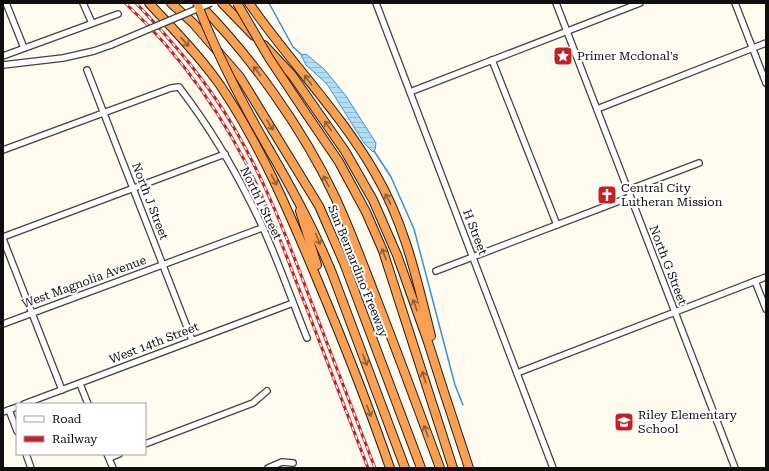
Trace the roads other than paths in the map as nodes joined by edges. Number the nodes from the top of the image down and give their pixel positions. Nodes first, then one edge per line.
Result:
1 (6, 3) edge
2 (83, 3) edge
3 (148, 3) edge
4 (171, 3) edge
5 (197, 3) edge
6 (211, 3) edge
7 (222, 3) edge
8 (237, 3) edge
9 (249, 3) edge
10 (376, 3) edge
11 (556, 3) edge
12 (640, 3) edge
13 (736, 3) edge
14 (118, 14) dead end
15 (92, 23) junction
16 (567, 31) junction
17 (766, 43) edge
18 (24, 48) junction
19 (753, 48) junction
20 (3, 56) edge
21 (492, 60) junction
22 (3, 65) edge
23 (87, 70) dead end
24 (766, 83) edge
25 (410, 92) junction
26 (597, 108) junction
27 (104, 113) junction
28 (3, 150) edge
29 (225, 154) junction
30 (699, 163) dead end
31 (133, 189) junction
32 (628, 190) junction
33 (294, 191) junction
34 (630, 197) junction
35 (557, 225) junction
36 (262, 228) junction
37 (3, 238) edge
38 (473, 257) junction
39 (162, 265) junction
40 (436, 271) dead end
41 (766, 277) edge
42 (755, 281) junction
43 (293, 303) junction
44 (766, 309) edge
45 (330, 310) junction
46 (674, 312) junction
47 (32, 313) junction
48 (3, 324) edge
49 (307, 338) dead end
50 (192, 340) junction
51 (428, 342) junction
52 (517, 373) junction
53 (80, 384) junction
54 (62, 390) junction
55 (267, 392) dead end
56 (27, 403) edge
57 (88, 403) edge
58 (16, 407) edge
59 (9, 410) junction
60 (3, 412) edge
61 (16, 428) edge
62 (146, 444) edge
63 (26, 455) edge
64 (108, 456) edge
65 (293, 463) dead end
66 (31, 468) edge
67 (113, 468) edge
68 (268, 468) edge
69 (390, 468) edge
70 (405, 468) edge
71 (421, 468) edge
72 (440, 468) edge
73 (452, 468) edge
74 (469, 468) edge
75 (553, 468) edge
76 (735, 468) edge

1 - 18 street
2 - 15 street
3 -> 45 highway
4 -> 71 highway, San Bernardino Freeway
5 - 33 highway, bridge
72 -> 5 highway, San Bernardino Freeway
6 - 22 street, bridge
51 -> 7 highway
73 -> 8 highway, bridge
51 -> 9 highway
10 - 25 street, H Street
11 - 16 street, North G Street
12 - 16 street
13 - 19 street
14 - 15 street
15 - 18 street
16 - 21 street
16 - 26 street, North G Street
17 - 19 street
18 - 20 street
19 - 24 street
19 - 26 street
21 - 25 street
21 - 35 street
23 - 27 street, North J Street
25 - 38 street, H Street
26 - 32 street, North G Street
27 - 28 street
27 - 29 street, North I Street
27 - 31 street, North J Street
29 - 31 street
29 - 36 street, North I Street
30 - 32 street
31 - 37 street
31 - 39 street, North J Street
32 - 34 street, North G Street
33 - 45 highway
33 -> 70 highway
34 - 35 street
34 - 46 street, North G Street
35 - 38 street
36 - 39 street, West Magnolia Avenue
36 - 43 street, North I Street
37 - 47 street
38 - 40 street
38 - 52 street, H Street
39 - 47 street, West Magnolia Avenue
39 - 50 street, North J Street
41 - 42 street
42 - 44 street
42 - 46 street
43 - 49 street, North I Street
43 - 50 street, West 14th Street
45 -> 69 highway
46 - 52 street
46 - 76 street, North G Street
47 - 48 street, West Magnolia Avenue
47 - 54 street
50 - 53 street, West 14th Street
51 - 74 highway
52 - 75 street, H Street
53 - 54 street, West 14th Street
53 - 57 street
54 - 56 street, West 14th Street
55 - 62 street
58 - 59 street
59 - 60 street
59 - 61 street
63 - 66 street
64 - 67 street
65 - 68 street

